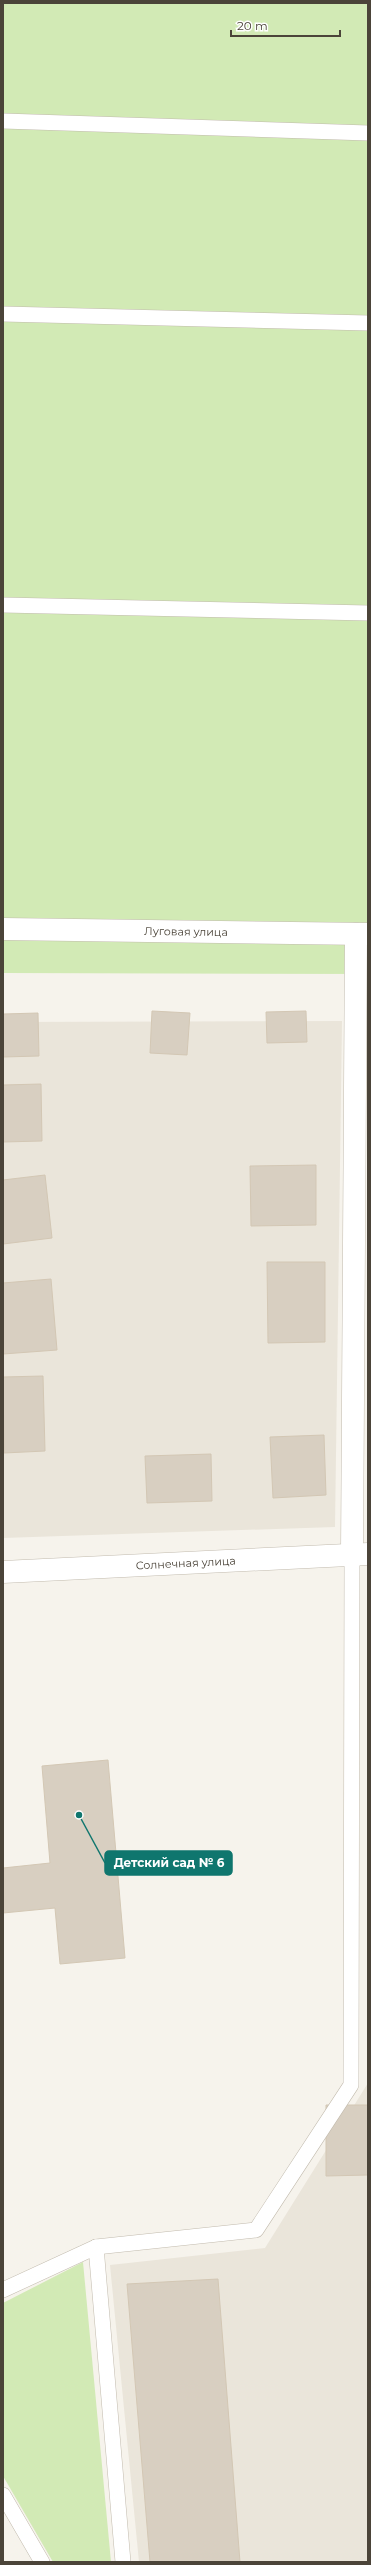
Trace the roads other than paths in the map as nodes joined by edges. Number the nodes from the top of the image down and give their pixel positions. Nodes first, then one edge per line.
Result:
1 (3, 121) edge
2 (368, 133) edge
3 (3, 314) edge
4 (368, 323) edge
5 (3, 605) edge
6 (368, 613) edge
7 (3, 929) edge
8 (362, 934) edge
9 (360, 1554) edge
10 (3, 1572) edge
11 (96, 2246) junction
12 (3, 2290) edge
13 (3, 2495) edge
14 (42, 2562) edge
15 (123, 2562) edge

1 - 2 lane
3 - 4 lane
5 - 6 lane
7 - 8 street, Луговая улица
8 - 9 street
9 - 10 street, Солнечная улица
9 - 11 lane
11 - 12 lane
11 - 15 lane
13 - 14 lane

